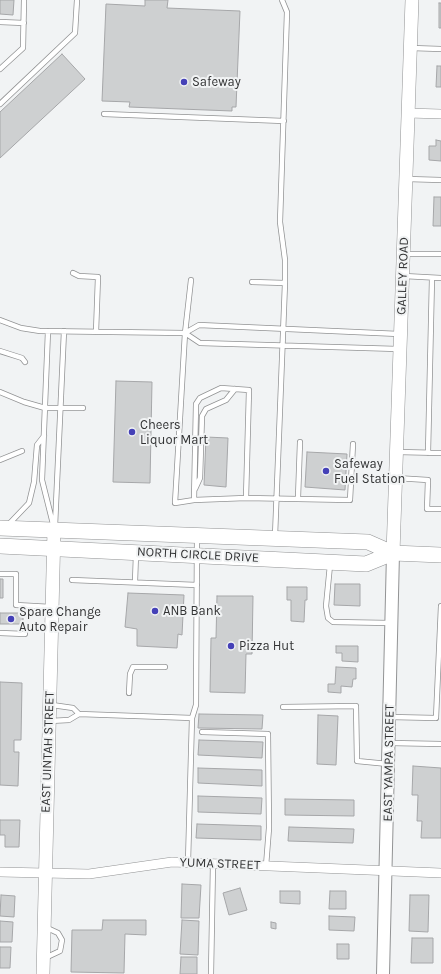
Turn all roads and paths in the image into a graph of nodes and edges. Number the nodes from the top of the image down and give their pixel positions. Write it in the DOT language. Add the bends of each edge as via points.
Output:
graph roads {
  1 [pos="24,0"];
  2 [pos="77,0"];
  3 [pos="282,0"];
  4 [pos="412,0"];
  5 [pos="0,22"];
  6 [pos="24,23"];
  7 [pos="410,48"];
  8 [pos="441,49"];
  9 [pos="0,69"];
  10 [pos="0,104"];
  11 [pos="408,113"];
  12 [pos="104,114"];
  13 [pos="441,114"];
  14 [pos="284,121"];
  15 [pos="406,179"];
  16 [pos="441,180"];
  17 [pos="403,254"];
  18 [pos="441,254"];
  19 [pos="73,273"];
  20 [pos="403,276"];
  21 [pos="432,278"];
  22 [pos="441,278"];
  23 [pos="191,280"];
  24 [pos="252,282"];
  25 [pos="285,283"];
  26 [pos="0,320"];
  27 [pos="284,329"];
  28 [pos="48,331"];
  29 [pos="64,331"];
  30 [pos="96,332"];
  31 [pos="185,333"];
  32 [pos="401,334"];
  33 [pos="283,345"];
  34 [pos="400,349"];
  35 [pos="0,351"];
  36 [pos="25,362"];
  37 [pos="235,389"];
  38 [pos="0,392"];
  39 [pos="45,408"];
  40 [pos="61,408"];
  41 [pos="83,408"];
  42 [pos="44,436"];
  43 [pos="300,442"];
  44 [pos="353,444"];
  45 [pos="22,451"];
  46 [pos="397,452"];
  47 [pos="428,453"];
  48 [pos="441,453"];
  49 [pos="0,460"];
  50 [pos="396,478"];
  51 [pos="194,491"];
  52 [pos="246,498"];
  53 [pos="276,498"];
  54 [pos="298,498"];
  55 [pos="194,500"];
  56 [pos="441,509"];
  57 [pos="3,528"];
  58 [pos="54,530"];
  59 [pos="197,536"];
  60 [pos="274,539"];
  61 [pos="0,546"];
  62 [pos="54,548"];
  63 [pos="136,552"];
  64 [pos="393,553"];
  65 [pos="198,555"];
  66 [pos="441,555"];
  67 [pos="330,563"];
  68 [pos="0,574"];
  69 [pos="72,580"];
  70 [pos="135,582"];
  71 [pos="198,585"];
  72 [pos="441,606"];
  73 [pos="52,607"];
  74 [pos="392,622"];
  75 [pos="0,633"];
  76 [pos="25,634"];
  77 [pos="165,667"];
  78 [pos="129,693"];
  79 [pos="439,704"];
  80 [pos="50,705"];
  81 [pos="284,707"];
  82 [pos="79,714"];
  83 [pos="390,717"];
  84 [pos="192,718"];
  85 [pos="49,721"];
  86 [pos="202,732"];
  87 [pos="390,743"];
  88 [pos="441,744"];
  89 [pos="389,764"];
  90 [pos="188,862"];
  91 [pos="213,863"];
  92 [pos="266,866"];
  93 [pos="386,871"];
  94 [pos="0,872"];
  95 [pos="441,873"];
  96 [pos="45,874"];
  97 [pos="44,926"];
  98 [pos="43,958"];
  99 [pos="43,974"];
  100 [pos="211,974"];
  101 [pos="383,974"];
  1 -- 6 [label="lane"];
  2 -- 10 [label="lane" via="75,33"];
  3 -- 14 [label="lane" via="287,12"];
  4 -- 7 [label="main road, GALLEY ROAD"];
  5 -- 6 [label="lane"];
  6 -- 9 [label="lane" via="23,48"];
  7 -- 8 [label="lane"];
  7 -- 11 [label="main road, GALLEY ROAD"];
  11 -- 13 [label="street"];
  11 -- 15 [label="main road, GALLEY ROAD"];
  12 -- 14 [label="lane"];
  14 -- 25 [label="lane" via="280,222"];
  15 -- 16 [label="lane"];
  15 -- 17 [label="main road, GALLEY ROAD"];
  17 -- 18 [label="lane"];
  17 -- 20 [label="main road, GALLEY ROAD"];
  19 -- 30 [label="lane" via="79,276 98,276"];
  20 -- 21 [label="lane"];
  20 -- 32 [label="main road, GALLEY ROAD"];
  21 -- 22 [label="lane"];
  21 -- 47 [label="lane"];
  23 -- 31 [label="lane"];
  24 -- 25 [label="lane"];
  25 -- 27 [label="lane"];
  26 -- 28 [label="lane" via="21,328"];
  27 -- 31 [label="lane" via="199,326"];
  27 -- 32 [label="lane"];
  27 -- 33 [label="lane"];
  28 -- 29 [label="lane"];
  28 -- 39 [label="lane"];
  29 -- 30 [label="lane"];
  29 -- 40 [label="lane"];
  30 -- 31 [label="lane"];
  31 -- 33 [label="lane" via="200,343"];
  31 -- 55 [label="lane" via="175,504"];
  32 -- 34 [label="main road, GALLEY ROAD"];
  33 -- 34 [label="lane"];
  33 -- 53 [label="lane"];
  34 -- 46 [label="main road, GALLEY ROAD"];
  35 -- 36 [label="lane" via="22,358"];
  37 -- 51 [label="lane" via="226,400 206,409 202,416 200,478"];
  37 -- 51 [label="lane" via="221,388 200,398 196,404"];
  37 -- 52 [label="lane" via="249,390"];
  38 -- 39 [label="lane"];
  39 -- 40 [label="lane"];
  39 -- 42 [label="lane"];
  40 -- 41 [label="lane"];
  40 -- 58 [label="lane"];
  42 -- 57 [label="lane" via="37,445 34,482 29,503"];
  42 -- 58 [label="lane" via="42,480"];
  43 -- 54 [label="lane"];
  44 -- 54 [label="lane" via="350,500"];
  45 -- 49 [label="lane"];
  46 -- 47 [label="lane"];
  46 -- 50 [label="main road, GALLEY ROAD"];
  47 -- 48 [label="lane"];
  50 -- 56 [label="lane" via="428,480 427,509"];
  50 -- 64 [label="main road, GALLEY ROAD"];
  51 -- 55 [label="lane"];
  52 -- 53 [label="lane"];
  52 -- 55 [label="lane"];
  53 -- 54 [label="lane"];
  53 -- 60 [label="lane"];
  57 -- 58 [label="main road, NORTH CIRCLE DRIVE"];
  58 -- 59 [label="main road, NORTH CIRCLE DRIVE"];
  58 -- 62 [label="main road, EAST UINTAH STREET"];
  59 -- 60 [label="main road, NORTH CIRCLE DRIVE"];
  59 -- 65 [label="lane"];
  60 -- 64 [label="main road, NORTH CIRCLE DRIVE" via="368,542"];
  61 -- 62 [label="main road, NORTH CIRCLE DRIVE"];
  62 -- 63 [label="main road, NORTH CIRCLE DRIVE"];
  62 -- 73 [label="main road, EAST UINTAH STREET"];
  63 -- 65 [label="main road, NORTH CIRCLE DRIVE"];
  63 -- 70 [label="lane"];
  64 -- 66 [label="main road, NORTH CIRCLE DRIVE"];
  64 -- 67 [label="main road, NORTH CIRCLE DRIVE" via="366,564"];
  64 -- 74 [label="street, EAST YAMPA STREET"];
  65 -- 67 [label="main road, NORTH CIRCLE DRIVE"];
  65 -- 71 [label="lane"];
  67 -- 74 [label="lane" via="326,606 328,618 333,622"];
  68 -- 73 [label="lane" via="16,574 16,605"];
  69 -- 70 [label="lane"];
  70 -- 71 [label="lane"];
  71 -- 84 [label="lane" via="196,705"];
  72 -- 79 [label="lane"];
  73 -- 80 [label="main road, EAST UINTAH STREET"];
  74 -- 83 [label="street, EAST YAMPA STREET"];
  75 -- 76 [label="lane"];
  77 -- 78 [label="lane" via="133,667"];
  79 -- 83 [label="lane" via="436,718"];
  80 -- 82 [label="lane" via="72,708"];
  80 -- 85 [label="main road, EAST UINTAH STREET"];
  81 -- 89 [label="lane" via="356,706 357,761"];
  82 -- 84 [label="lane"];
  82 -- 85 [label="lane" via="69,720"];
  83 -- 87 [label="street, EAST YAMPA STREET"];
  84 -- 90 [label="lane"];
  85 -- 96 [label="main road, EAST UINTAH STREET"];
  86 -- 92 [label="lane" via="268,734 269,828"];
  87 -- 88 [label="lane"];
  87 -- 89 [label="street, EAST YAMPA STREET"];
  89 -- 93 [label="street, EAST YAMPA STREET"];
  90 -- 91 [label="street, YUMA STREET"];
  90 -- 96 [label="street, YUMA STREET" via="155,863 89,874"];
  91 -- 92 [label="street, YUMA STREET"];
  91 -- 100 [label="lane"];
  92 -- 93 [label="street, YUMA STREET"];
  93 -- 95 [label="street, YUMA STREET"];
  93 -- 101 [label="street, EAST YAMPA STREET"];
  94 -- 96 [label="street, YUMA STREET"];
  96 -- 97 [label="main road, EAST UINTAH STREET"];
  97 -- 98 [label="main road, EAST UINTAH STREET"];
  97 -- 98 [label="lane" via="58,933 62,940 60,951"];
  98 -- 99 [label="main road, EAST UINTAH STREET"];
}
